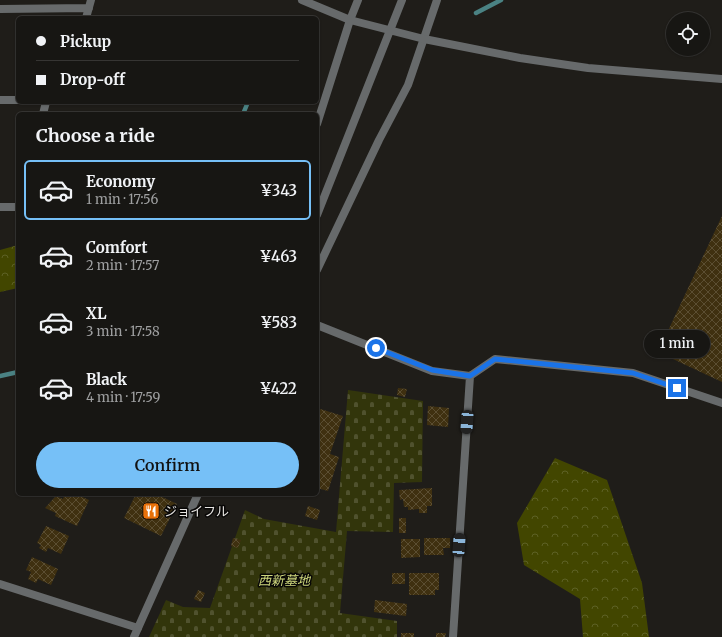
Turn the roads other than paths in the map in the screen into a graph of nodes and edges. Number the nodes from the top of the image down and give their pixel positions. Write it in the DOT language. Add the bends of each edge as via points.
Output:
graph roads {
  1 [pos="302,0"];
  2 [pos="358,0"];
  3 [pos="402,0"];
  4 [pos="437,0"];
  5 [pos="90,4"];
  6 [pos="0,9"];
  7 [pos="87,16"];
  8 [pos="350,20"];
  9 [pos="424,39"];
  10 [pos="722,79"];
  11 [pos="0,100"];
  12 [pos="16,100"];
  13 [pos="319,118"];
  14 [pos="0,207"];
  15 [pos="16,207"];
  16 [pos="319,209"];
  17 [pos="319,266"];
  18 [pos="319,326"];
  19 [pos="470,376"];
  20 [pos="722,403"];
  21 [pos="197,496"];
  22 [pos="0,584"];
  23 [pos="138,628"];
  24 [pos="134,637"];
  25 [pos="453,637"];
  1 -- 8 [label="street"];
  2 -- 8 [label="street"];
  3 -- 16 [label="street"];
  4 -- 9 [label="street"];
  5 -- 6 [label="street"];
  5 -- 7 [label="street"];
  8 -- 9 [label="street"];
  8 -- 13 [label="street"];
  9 -- 10 [label="street" via="588,68"];
  9 -- 17 [label="street" via="408,85"];
  11 -- 12 [label="street"];
  14 -- 15 [label="street"];
  18 -- 19 [label="street" via="432,370"];
  19 -- 20 [label="street" via="495,359 633,373"];
  19 -- 25 [label="street"];
  21 -- 23 [label="street"];
  22 -- 23 [label="street"];
  23 -- 24 [label="street"];
}
